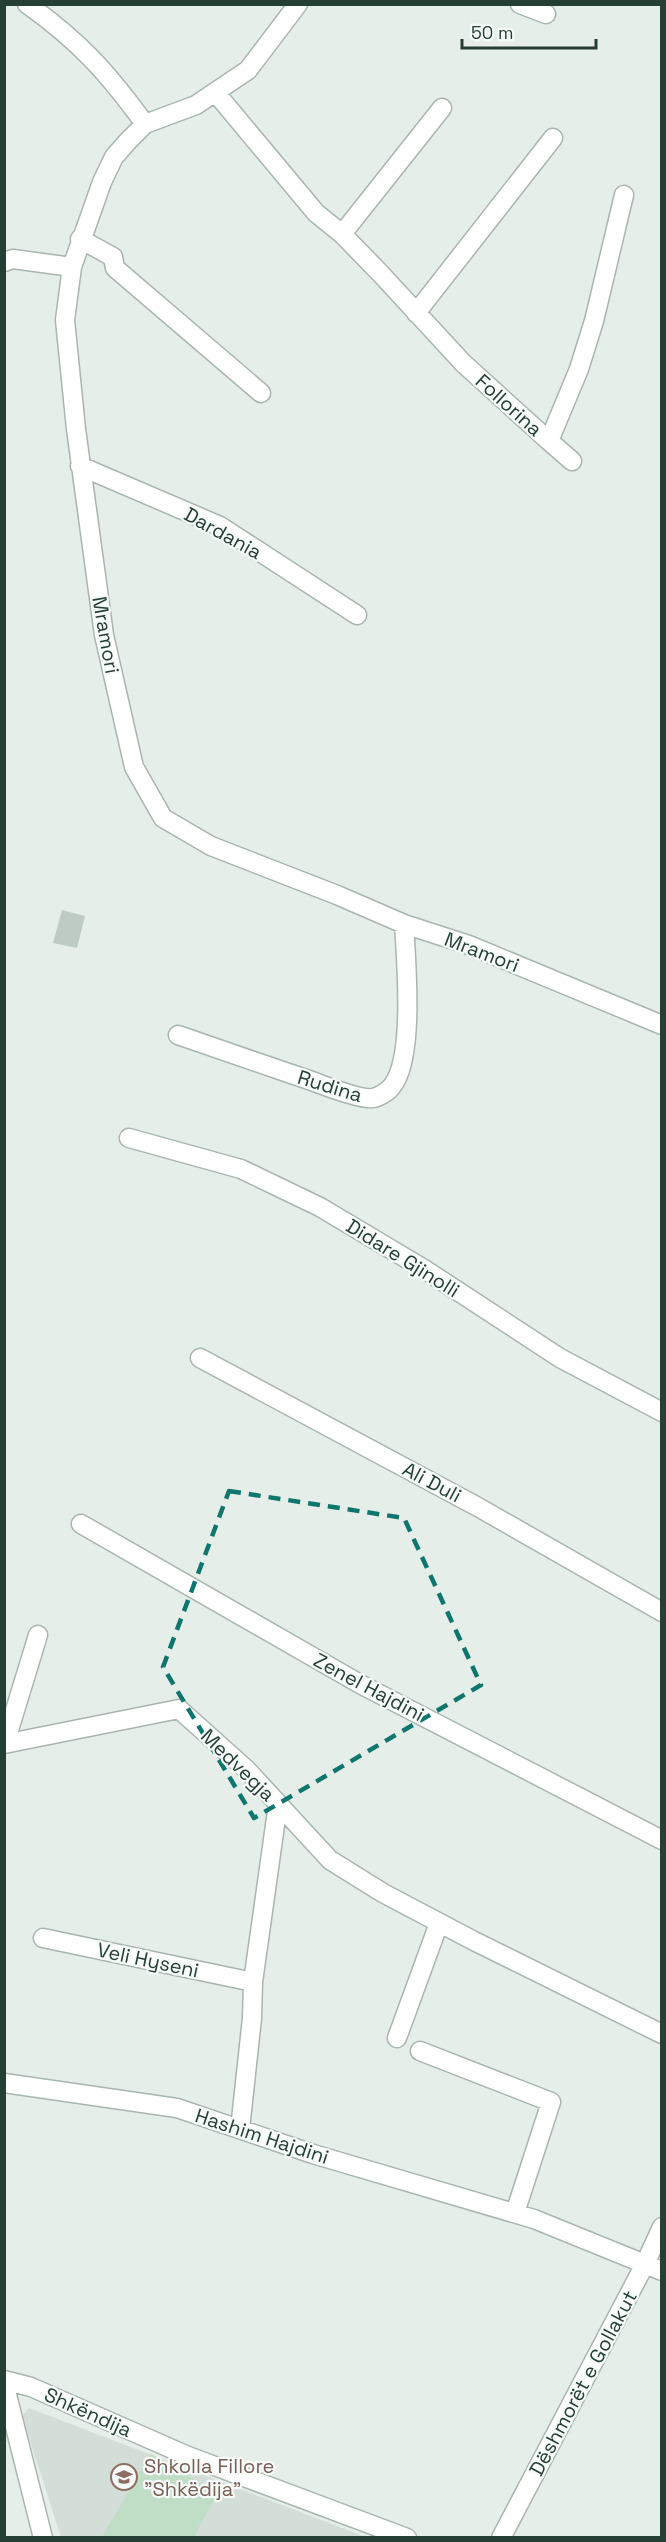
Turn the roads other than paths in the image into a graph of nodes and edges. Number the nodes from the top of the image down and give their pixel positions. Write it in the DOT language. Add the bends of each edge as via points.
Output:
graph roads {
  1 [pos="27,4"];
  2 [pos="298,4"];
  3 [pos="520,4"];
  4 [pos="546,14"];
  5 [pos="215,92"];
  6 [pos="442,108"];
  7 [pos="145,124"];
  8 [pos="553,138"];
  9 [pos="624,195"];
  10 [pos="342,234"];
  11 [pos="80,239"];
  12 [pos="4,262"];
  13 [pos="72,267"];
  14 [pos="416,313"];
  15 [pos="261,393"];
  16 [pos="549,441"];
  17 [pos="572,461"];
  18 [pos="80,466"];
  19 [pos="357,615"];
  20 [pos="404,924"];
  21 [pos="662,1025"];
  22 [pos="178,1035"];
  23 [pos="129,1138"];
  24 [pos="201,1358"];
  25 [pos="662,1412"];
  26 [pos="81,1524"];
  27 [pos="662,1611"];
  28 [pos="38,1635"];
  29 [pos="5,1744"];
  30 [pos="278,1804"];
  31 [pos="662,1840"];
  32 [pos="439,1923"];
  33 [pos="43,1938"];
  34 [pos="253,1982"];
  35 [pos="662,2034"];
  36 [pos="398,2038"];
  37 [pos="420,2051"];
  38 [pos="4,2082"];
  39 [pos="240,2129"];
  40 [pos="515,2213"];
  41 [pos="662,2227"];
  42 [pos="653,2268"];
  43 [pos="4,2381"];
  44 [pos="43,2538"];
  45 [pos="407,2538"];
  46 [pos="501,2538"];
  1 -- 7 [label="street" via="88,53"];
  2 -- 5 [label="street, Mramori" via="248,70"];
  3 -- 4 [label="street"];
  5 -- 7 [label="street, Mramori" via="196,105"];
  5 -- 10 [label="street, Follorina" via="316,213"];
  6 -- 10 [label="street"];
  7 -- 11 [label="street, Mramori" via="114,157"];
  8 -- 14 [label="street"];
  9 -- 16 [label="street, Follorina" via="594,321"];
  10 -- 14 [label="street, Follorina"];
  11 -- 13 [label="street, Mramori"];
  11 -- 15 [label="street" via="113,257 115,268"];
  12 -- 13 [label="street" via="13,259"];
  13 -- 18 [label="street, Mramori" via="65,320"];
  14 -- 16 [label="street, Follorina" via="463,363"];
  16 -- 17 [label="street"];
  18 -- 19 [label="street, Dardania" via="220,526"];
  18 -- 20 [label="street, Mramori" via="104,635 134,767 164,818 211,846"];
  20 -- 21 [label="street, Mramori" via="469,945"];
  20 -- 22 [label="street, Rudina" via="407,981 401,1067 393,1086 373,1099 342,1092"];
  23 -- 25 [label="street, Didare Gjinolli" via="241,1169 320,1207 560,1358"];
  24 -- 27 [label="street, Ali Duli"];
  26 -- 31 [label="street, Zenel Hajdini" via="360,1684"];
  28 -- 29 [label="street, Medvegja"];
  29 -- 30 [label="street, Medvegja" via="179,1708"];
  30 -- 32 [label="street, Medvegja" via="330,1860"];
  30 -- 34 [label="street"];
  32 -- 35 [label="street, Medvegja"];
  32 -- 36 [label="street"];
  33 -- 34 [label="street, Veli Hyseni"];
  34 -- 39 [label="street"];
  37 -- 40 [label="street" via="551,2102"];
  38 -- 39 [label="street, Hashim Hajdini" via="177,2108"];
  39 -- 40 [label="street, Hashim Hajdini"];
  40 -- 42 [label="street, Hashim Hajdini"];
  41 -- 42 [label="street, Dëshmorët e Gollakut"];
  42 -- 46 [label="street, Dëshmorët e Gollakut"];
  43 -- 44 [label="street"];
  43 -- 45 [label="street, Shkëndija" via="31,2387 188,2456"];
}
